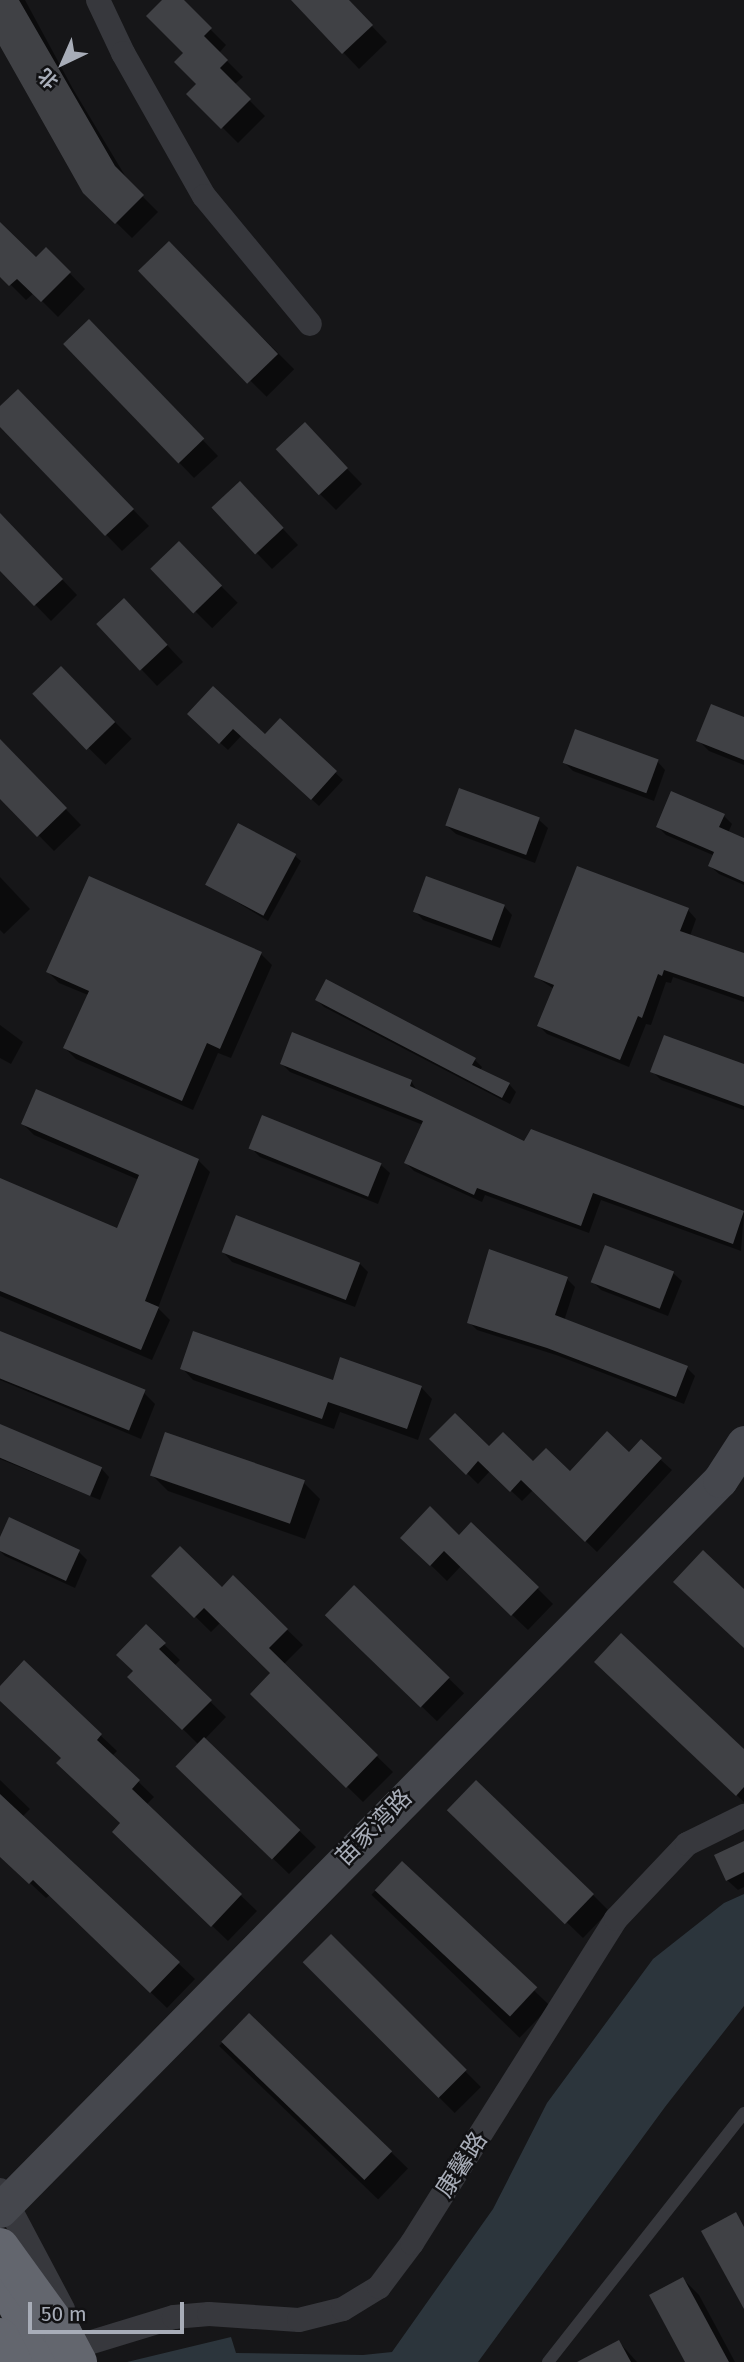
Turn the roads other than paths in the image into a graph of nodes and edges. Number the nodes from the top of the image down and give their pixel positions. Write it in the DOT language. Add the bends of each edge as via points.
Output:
graph roads {
  1 [pos="98,0"];
  2 [pos="310,324"];
  3 [pos="744,1443"];
  4 [pos="744,1816"];
  5 [pos="744,2113"];
  6 [pos="2,2200"];
  7 [pos="0,2247"];
  8 [pos="0,2274"];
  9 [pos="0,2337"];
  10 [pos="84,2356"];
  11 [pos="13,2362"];
  12 [pos="47,2362"];
  13 [pos="548,2362"];
  1 -- 2 [label="street" via="204,196"];
  3 -- 6 [label="street, 苗家湾路" via="720,1480"];
  4 -- 10 [label="street, 康馨路" via="687,1844 616,1919 434,2210 379,2287 343,2309 299,2320 209,2314 174,2318"];
  5 -- 13 [label="lane"];
  6 -- 10 [label="street"];
  7 -- 10 [label="highway, bridge"];
  8 -- 12 [label="highway"];
  9 -- 11 [label="highway"];
}
